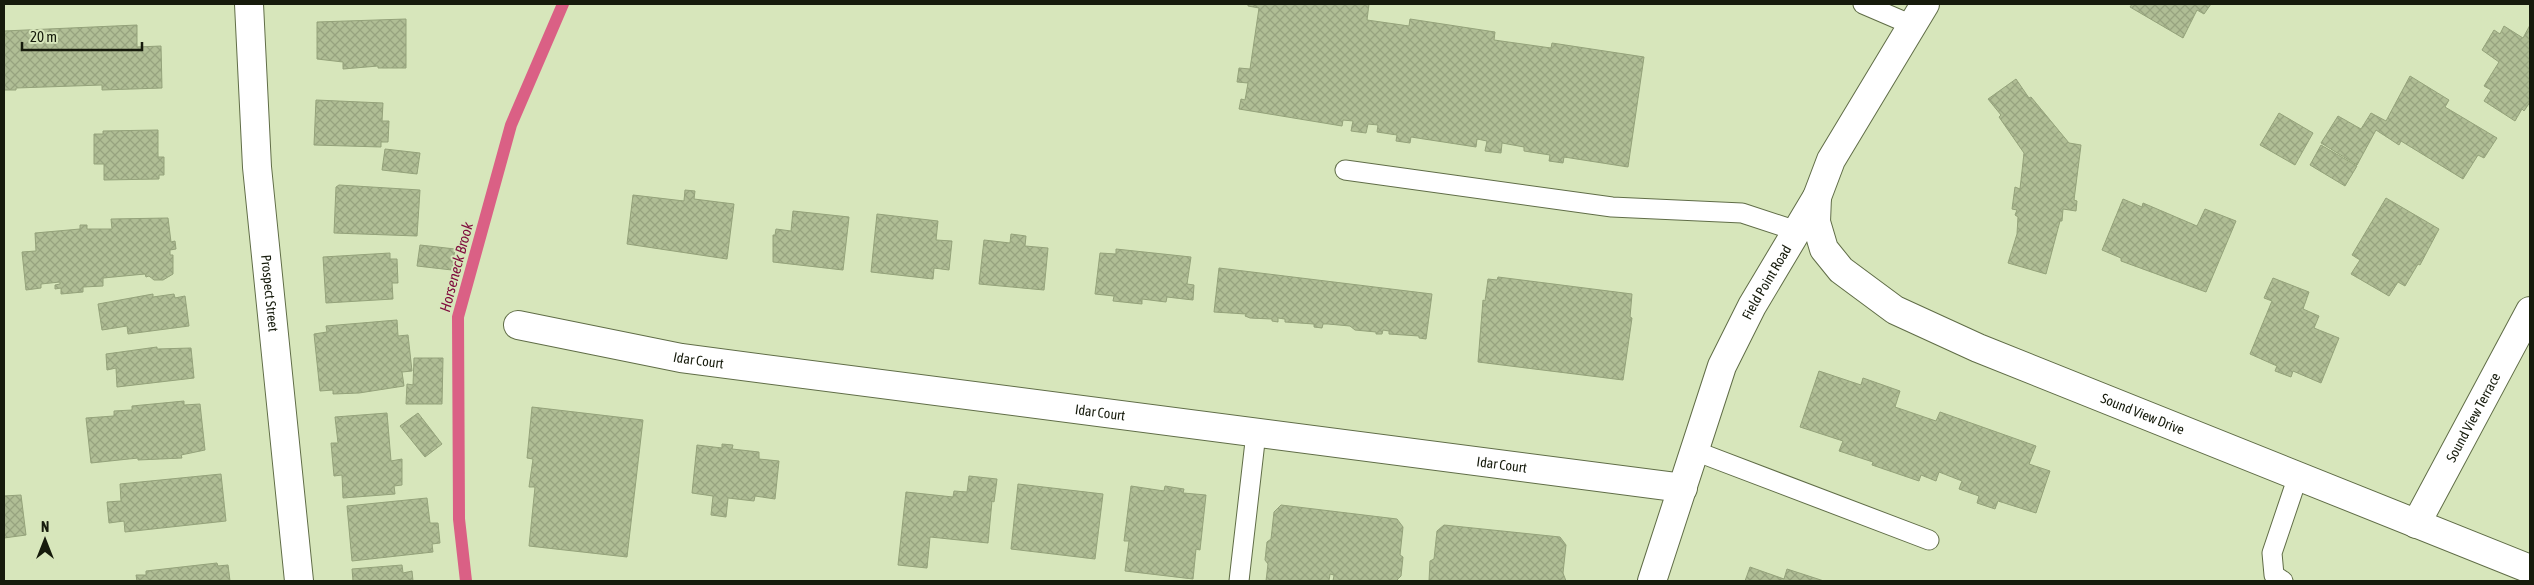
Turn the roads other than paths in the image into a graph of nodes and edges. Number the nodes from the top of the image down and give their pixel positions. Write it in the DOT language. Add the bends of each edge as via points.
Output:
graph roads {
  1 [pos="249,4"];
  2 [pos="1863,4"];
  3 [pos="1918,14"];
  4 [pos="1345,170"];
  5 [pos="1817,197"];
  6 [pos="1797,231"];
  7 [pos="2530,311"];
  8 [pos="518,325"];
  9 [pos="1256,433"];
  10 [pos="1695,451"];
  11 [pos="2298,476"];
  12 [pos="1683,488"];
  13 [pos="2416,524"];
  14 [pos="1929,540"];
  15 [pos="2530,570"];
  16 [pos="299,581"];
  17 [pos="1238,581"];
  18 [pos="1652,581"];
  19 [pos="2283,581"];
  1 -- 16 [label="street, Prospect Street" via="257,167"];
  2 -- 3 [label="lane"];
  3 -- 5 [label="street, Field Point Road" via="1831,160"];
  4 -- 6 [label="lane" via="1612,207 1742,213"];
  5 -- 6 [label="street, Field Point Road"];
  5 -- 11 [label="street, Sound View Drive" via="1816,222 1824,249 1840,270 1895,310 1978,348"];
  6 -- 10 [label="street, Field Point Road" via="1752,306 1722,366"];
  7 -- 13 [label="street, Sound View Terrace"];
  8 -- 9 [label="street, Idar Court" via="681,358"];
  9 -- 12 [label="street, Idar Court"];
  9 -- 17 [label="lane"];
  10 -- 12 [label="street, Field Point Road"];
  10 -- 14 [label="lane"];
  11 -- 13 [label="street, Sound View Drive"];
  11 -- 19 [label="lane" via="2272,553 2274,575"];
  12 -- 18 [label="street, Field Point Road"];
  13 -- 15 [label="street, Sound View Drive"];
}
